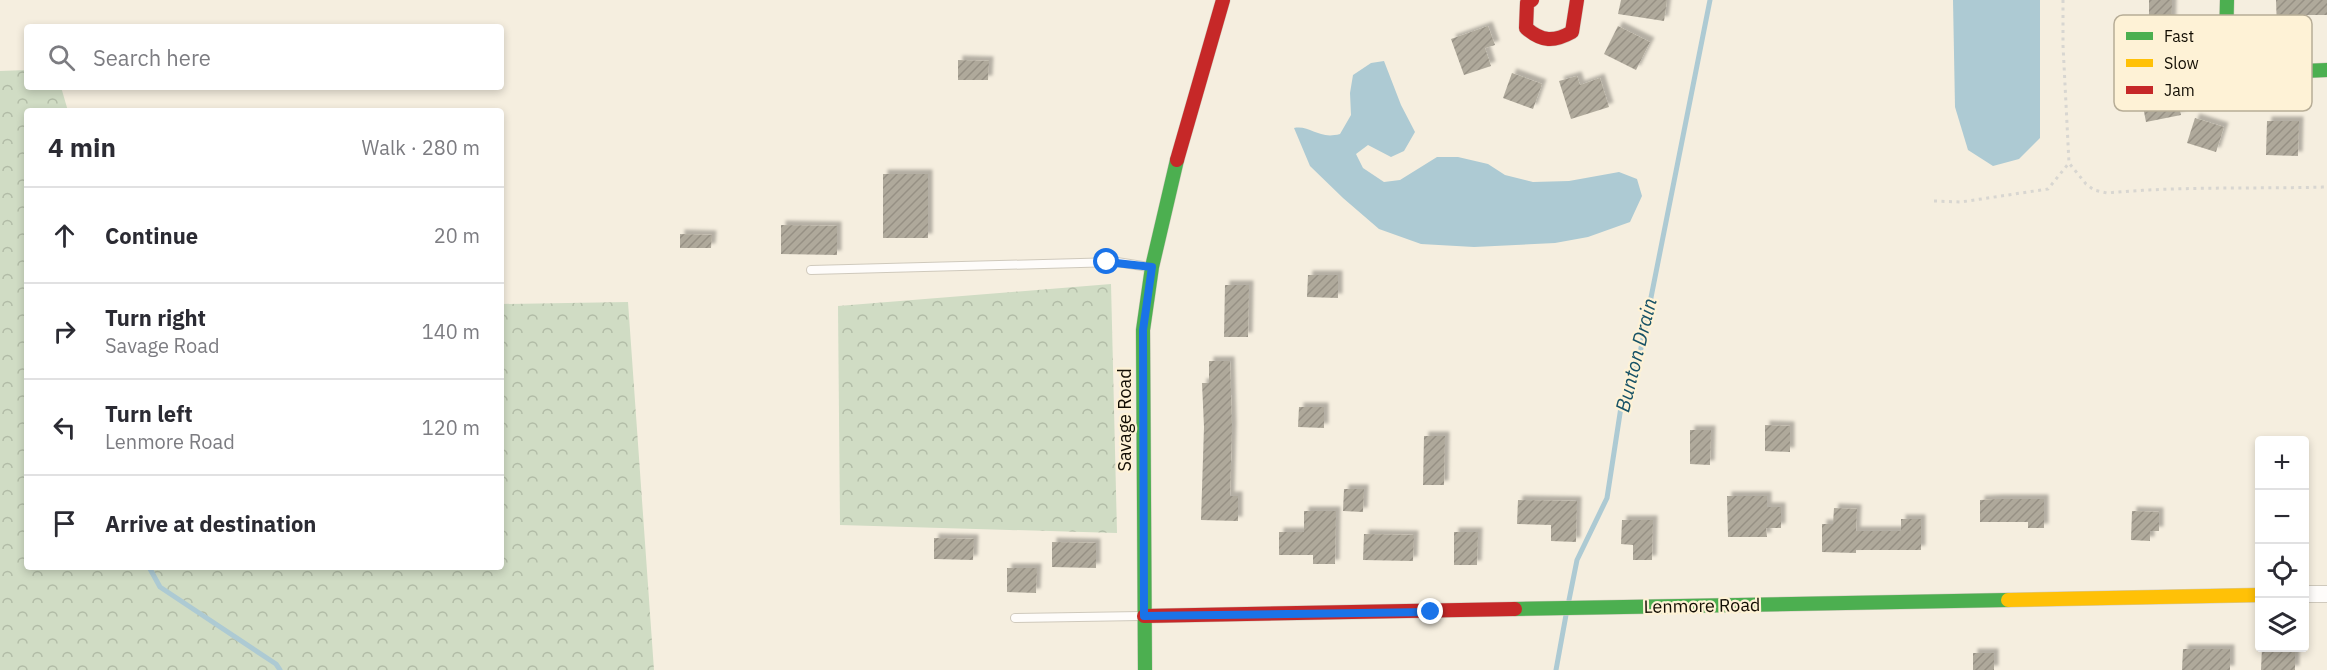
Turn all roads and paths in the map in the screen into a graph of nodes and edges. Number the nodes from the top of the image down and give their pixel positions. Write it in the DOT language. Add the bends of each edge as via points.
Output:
graph roads {
  1 [pos="1223,0"];
  2 [pos="1532,0"];
  3 [pos="1576,0"];
  4 [pos="2063,0"];
  5 [pos="2327,70"];
  6 [pos="2312,71"];
  7 [pos="2069,163"];
  8 [pos="2327,187"];
  9 [pos="1934,201"];
  10 [pos="1152,267"];
  11 [pos="811,270"];
  12 [pos="2309,594"];
  13 [pos="2327,594"];
  14 [pos="2255,595"];
  15 [pos="1144,616"];
  16 [pos="1015,618"];
  17 [pos="1145,670"];
  1 -- 10 [label="street, Savage Road" via="1174,168"];
  2 -- 3 [label="street" via="1527,3 1526,28 1537,38 1556,41 1572,32"];
  4 -- 7 [label="path"];
  5 -- 6 [label="street"];
  7 -- 8 [label="path" via="2086,184 2107,193"];
  7 -- 9 [label="path" via="2048,189 1961,202"];
  10 -- 11 [label="lane" via="1117,262"];
  10 -- 15 [label="street, Savage Road" via="1143,330"];
  12 -- 13 [label="street"];
  14 -- 15 [label="street, Lenmore Road"];
  15 -- 16 [label="lane"];
  15 -- 17 [label="street, Savage Road"];
}
